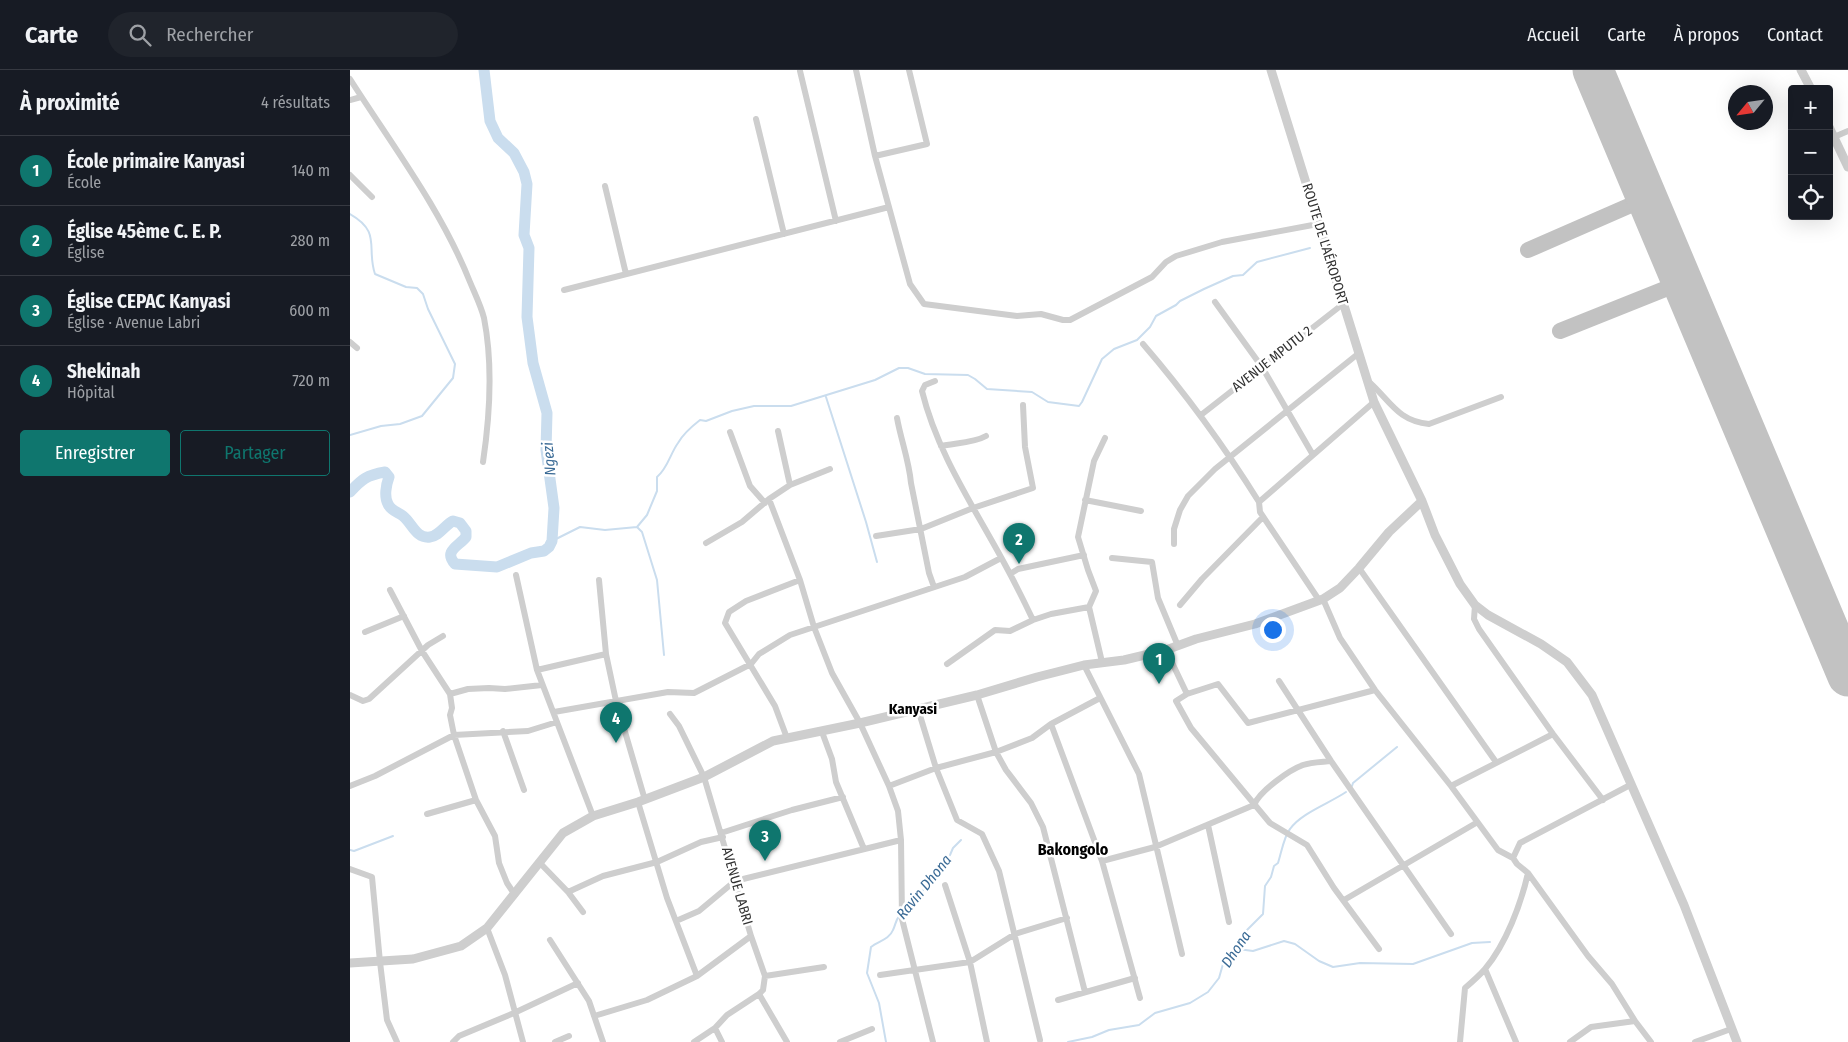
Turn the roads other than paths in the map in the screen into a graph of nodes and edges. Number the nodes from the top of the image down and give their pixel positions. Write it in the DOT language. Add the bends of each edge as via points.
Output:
graph roads {
  1 [pos="856,70"];
  2 [pos="909,70"];
  3 [pos="1272,70"];
  4 [pos="1801,70"];
  5 [pos="800,71"];
  6 [pos="350,79"];
  7 [pos="1809,85"];
  8 [pos="361,97"];
  9 [pos="350,100"];
  10 [pos="756,119"];
  11 [pos="1830,130"];
  12 [pos="1848,131"];
  13 [pos="1834,137"];
  14 [pos="875,156"];
  15 [pos="1848,167"];
  16 [pos="350,175"];
  17 [pos="605,186"];
  18 [pos="372,197"];
  19 [pos="889,207"];
  20 [pos="836,220"];
  21 [pos="1318,224"];
  22 [pos="784,234"];
  23 [pos="626,274"];
  24 [pos="564,290"];
  25 [pos="1215,302"];
  26 [pos="1343,304"];
  27 [pos="350,342"];
  28 [pos="1143,344"];
  29 [pos="357,348"];
  30 [pos="1359,353"];
  31 [pos="1262,367"];
  32 [pos="935,381"];
  33 [pos="1368,381"];
  34 [pos="1500,397"];
  35 [pos="1374,402"];
  36 [pos="1023,405"];
  37 [pos="1288,410"];
  38 [pos="1201,414"];
  39 [pos="897,418"];
  40 [pos="778,431"];
  41 [pos="730,432"];
  42 [pos="986,436"];
  43 [pos="1105,438"];
  44 [pos="941,446"];
  45 [pos="1312,455"];
  46 [pos="1231,457"];
  47 [pos="483,462"];
  48 [pos="830,469"];
  49 [pos="790,485"];
  50 [pos="1085,500"];
  51 [pos="767,501"];
  52 [pos="1422,501"];
  53 [pos="1259,502"];
  54 [pos="973,508"];
  55 [pos="1141,511"];
  56 [pos="1263,517"];
  57 [pos="921,529"];
  58 [pos="876,536"];
  59 [pos="706,543"];
  60 [pos="1174,544"];
  61 [pos="1084,555"];
  62 [pos="1002,558"];
  63 [pos="1112,558"];
  64 [pos="1359,568"];
  65 [pos="1010,574"];
  66 [pos="516,575"];
  67 [pos="599,580"];
  68 [pos="800,580"];
  69 [pos="934,587"];
  70 [pos="390,590"];
  71 [pos="1321,599"];
  72 [pos="1180,605"];
  73 [pos="1475,605"];
  74 [pos="1089,607"];
  75 [pos="404,616"];
  76 [pos="1033,620"];
  77 [pos="814,627"];
  78 [pos="365,632"];
  79 [pos="443,636"];
  80 [pos="1178,646"];
  81 [pos="1166,650"];
  82 [pos="422,651"];
  83 [pos="606,654"];
  84 [pos="1102,662"];
  85 [pos="751,664"];
  86 [pos="947,664"];
  87 [pos="1084,665"];
  88 [pos="537,670"];
  89 [pos="1279,681"];
  90 [pos="542,685"];
  91 [pos="1375,690"];
  92 [pos="450,694"];
  93 [pos="1187,694"];
  94 [pos="350,695"];
  95 [pos="977,695"];
  96 [pos="1100,698"];
  97 [pos="616,701"];
  98 [pos="918,709"];
  99 [pos="1298,710"];
  100 [pos="554,712"];
  101 [pos="670,714"];
  102 [pos="556,722"];
  103 [pos="860,723"];
  104 [pos="1051,724"];
  105 [pos="503,732"];
  106 [pos="822,732"];
  107 [pos="1553,734"];
  108 [pos="454,735"];
  109 [pos="787,738"];
  110 [pos="996,752"];
  111 [pos="1331,761"];
  112 [pos="1496,762"];
  113 [pos="936,768"];
  114 [pos="704,777"];
  115 [pos="1632,784"];
  116 [pos="350,786"];
  117 [pos="889,786"];
  118 [pos="1451,786"];
  119 [pos="524,790"];
  120 [pos="843,797"];
  121 [pos="476,800"];
  122 [pos="1603,800"];
  123 [pos="642,801"];
  124 [pos="1254,805"];
  125 [pos="427,814"];
  126 [pos="593,816"];
  127 [pos="1476,823"];
  128 [pos="1208,826"];
  129 [pos="722,835"];
  130 [pos="901,840"];
  131 [pos="1155,847"];
  132 [pos="864,849"];
  133 [pos="1513,858"];
  134 [pos="1102,861"];
  135 [pos="539,862"];
  136 [pos="657,862"];
  137 [pos="1404,865"];
  138 [pos="350,869"];
  139 [pos="1528,873"];
  140 [pos="735,881"];
  141 [pos="945,886"];
  142 [pos="568,892"];
  143 [pos="515,895"];
  144 [pos="1344,900"];
  145 [pos="583,912"];
  146 [pos="1067,918"];
  147 [pos="676,921"];
  148 [pos="1229,922"];
  149 [pos="487,928"];
  150 [pos="1015,934"];
  151 [pos="1451,934"];
  152 [pos="751,936"];
  153 [pos="550,940"];
  154 [pos="1379,949"];
  155 [pos="1182,954"];
  156 [pos="380,962"];
  157 [pos="970,962"];
  158 [pos="350,963"];
  159 [pos="824,967"];
  160 [pos="1485,969"];
  161 [pos="915,970"];
  162 [pos="697,976"];
  163 [pos="765,976"];
  164 [pos="880,976"];
  165 [pos="1135,978"];
  166 [pos="578,983"];
  167 [pos="1085,992"];
  168 [pos="760,994"];
  169 [pos="1140,998"];
  170 [pos="1058,1000"];
  171 [pos="514,1013"];
  172 [pos="594,1016"];
  173 [pos="1635,1021"];
  174 [pos="716,1028"];
  175 [pos="872,1029"];
  176 [pos="1731,1029"];
  177 [pos="569,1036"];
  178 [pos="1040,1040"];
  179 [pos="397,1042"];
  180 [pos="453,1042"];
  181 [pos="523,1042"];
  182 [pos="554,1042"];
  183 [pos="603,1042"];
  184 [pos="694,1042"];
  185 [pos="722,1042"];
  186 [pos="787,1042"];
  187 [pos="840,1042"];
  188 [pos="933,1042"];
  189 [pos="987,1042"];
  190 [pos="1460,1042"];
  191 [pos="1516,1042"];
  192 [pos="1570,1042"];
  193 [pos="1651,1042"];
  194 [pos="1696,1042"];
  195 [pos="1737,1042"];
  1 -- 14 [label="street"];
  2 -- 14 [label="street" via="926,144"];
  3 -- 21 [label="street, ROUTE DE L'AÉROPORT"];
  4 -- 7 [label="street"];
  5 -- 20 [label="street"];
  6 -- 8 [label="street"];
  8 -- 9 [label="street"];
  8 -- 47 [label="street" via="423,190 457,250 483,316 490,358"];
  10 -- 22 [label="street"];
  11 -- 13 [label="street"];
  12 -- 13 [label="street"];
  13 -- 15 [label="street"];
  14 -- 19 [label="street"];
  16 -- 18 [label="street"];
  17 -- 23 [label="street"];
  19 -- 20 [label="street"];
  19 -- 21 [label="street" via="910,284 924,304 1016,316 1041,314 1063,320 1070,320 1152,277 1176,256 1222,242"];
  20 -- 22 [label="street"];
  21 -- 26 [label="street, ROUTE DE L'AÉROPORT"];
  22 -- 23 [label="street"];
  23 -- 24 [label="street"];
  25 -- 31 [label="street"];
  26 -- 30 [label="street, ROUTE DE L'AÉROPORT"];
  26 -- 31 [label="street, AVENUE MPUTU 2"];
  27 -- 29 [label="street"];
  28 -- 38 [label="street"];
  30 -- 33 [label="street, ROUTE DE L'AÉROPORT"];
  30 -- 37 [label="street"];
  31 -- 37 [label="street"];
  31 -- 38 [label="street, AVENUE MPUTU 2"];
  32 -- 44 [label="street" via="925,385 922,391"];
  33 -- 34 [label="street" via="1403,416 1418,423 1429,424"];
  33 -- 35 [label="street, ROUTE DE L'AÉROPORT"];
  35 -- 45 [label="street"];
  35 -- 52 [label="street, ROUTE DE L'AÉROPORT"];
  36 -- 54 [label="street" via="1025,446 1033,488"];
  37 -- 45 [label="street"];
  37 -- 46 [label="street"];
  38 -- 46 [label="street"];
  39 -- 57 [label="street"];
  40 -- 49 [label="street"];
  41 -- 51 [label="street" via="750,486"];
  42 -- 44 [label="street" via="977,441"];
  43 -- 50 [label="street" via="1094,461"];
  44 -- 54 [label="street"];
  45 -- 53 [label="street"];
  46 -- 53 [label="street"];
  46 -- 60 [label="street" via="1188,496 1174,529"];
  48 -- 49 [label="street"];
  49 -- 51 [label="street"];
  50 -- 55 [label="street"];
  50 -- 61 [label="street" via="1078,537"];
  51 -- 59 [label="street" via="742,522"];
  51 -- 68 [label="street"];
  52 -- 64 [label="street" via="1389,532"];
  52 -- 73 [label="street, ROUTE DE L'AÉROPORT" via="1435,535 1460,584"];
  53 -- 56 [label="street"];
  54 -- 57 [label="street"];
  54 -- 62 [label="street"];
  56 -- 71 [label="street"];
  56 -- 72 [label="street"];
  57 -- 58 [label="street"];
  57 -- 69 [label="street"];
  61 -- 65 [label="street" via="1018,569"];
  61 -- 74 [label="street" via="1096,591"];
  62 -- 65 [label="street"];
  62 -- 69 [label="street" via="965,577"];
  63 -- 80 [label="street" via="1152,562 1158,598"];
  64 -- 71 [label="street" via="1340,588"];
  64 -- 112 [label="street"];
  65 -- 76 [label="street"];
  66 -- 88 [label="street"];
  67 -- 83 [label="street"];
  68 -- 77 [label="street"];
  68 -- 85 [label="street" via="746,601 729,612 726,623"];
  69 -- 77 [label="street"];
  70 -- 75 [label="street"];
  71 -- 80 [label="street" via="1255,624"];
  71 -- 91 [label="street" via="1340,638"];
  73 -- 107 [label="street" via="1474,618 1479,629"];
  73 -- 115 [label="street, ROUTE DE L'AÉROPORT" via="1541,644 1571,668 1592,696"];
  74 -- 76 [label="street"];
  74 -- 84 [label="street"];
  75 -- 78 [label="street"];
  75 -- 82 [label="street"];
  76 -- 86 [label="street" via="1010,630 995,630"];
  77 -- 85 [label="street" via="790,635 759,654"];
  77 -- 103 [label="street" via="832,673"];
  79 -- 82 [label="street"];
  80 -- 81 [label="street"];
  81 -- 84 [label="street"];
  81 -- 93 [label="street"];
  82 -- 92 [label="street"];
  82 -- 94 [label="street" via="369,699 363,701"];
  83 -- 88 [label="street"];
  83 -- 97 [label="street"];
  84 -- 87 [label="street"];
  85 -- 97 [label="street" via="694,693 668,692"];
  85 -- 109 [label="street" via="775,706"];
  87 -- 95 [label="street"];
  87 -- 96 [label="street"];
  88 -- 90 [label="street"];
  89 -- 99 [label="street"];
  90 -- 92 [label="street" via="505,690 468,689"];
  90 -- 100 [label="street"];
  91 -- 99 [label="street"];
  91 -- 118 [label="street"];
  92 -- 108 [label="street"];
  93 -- 99 [label="street" via="1218,684 1248,723"];
  93 -- 124 [label="street" via="1176,701 1191,728"];
  95 -- 98 [label="street"];
  95 -- 110 [label="street"];
  96 -- 104 [label="street"];
  96 -- 131 [label="street" via="1138,774"];
  97 -- 100 [label="street"];
  97 -- 123 [label="street"];
  98 -- 103 [label="street"];
  98 -- 113 [label="street"];
  99 -- 111 [label="street"];
  100 -- 102 [label="street"];
  101 -- 114 [label="street, AVENUE LABRI"];
  102 -- 105 [label="street" via="528,731"];
  102 -- 126 [label="street"];
  103 -- 106 [label="street"];
  103 -- 117 [label="street"];
  104 -- 110 [label="street" via="1032,738"];
  104 -- 134 [label="street"];
  105 -- 108 [label="street"];
  105 -- 119 [label="street"];
  106 -- 109 [label="street"];
  106 -- 120 [label="street"];
  107 -- 112 [label="street"];
  107 -- 122 [label="street"];
  108 -- 116 [label="street"];
  108 -- 121 [label="street"];
  109 -- 114 [label="street" via="773,741"];
  110 -- 113 [label="street"];
  110 -- 146 [label="street" via="1031,803 1043,827"];
  111 -- 124 [label="street" via="1305,764 1290,771 1257,798"];
  111 -- 137 [label="street"];
  112 -- 118 [label="street"];
  113 -- 117 [label="street"];
  113 -- 150 [label="street" via="957,820 982,834 999,871"];
  114 -- 123 [label="street"];
  114 -- 129 [label="street, AVENUE LABRI"];
  115 -- 122 [label="street"];
  115 -- 176 [label="street, ROUTE DE L'AÉROPORT" via="1684,905"];
  117 -- 130 [label="street" via="898,811"];
  118 -- 127 [label="street"];
  120 -- 129 [label="street" via="792,810"];
  120 -- 132 [label="street"];
  121 -- 125 [label="street"];
  121 -- 143 [label="street" via="495,836 500,863"];
  122 -- 133 [label="street" via="1520,843"];
  123 -- 126 [label="street"];
  123 -- 136 [label="street"];
  124 -- 128 [label="street"];
  124 -- 144 [label="street" via="1270,823 1307,845"];
  126 -- 135 [label="street" via="563,833"];
  127 -- 133 [label="street" via="1498,850"];
  127 -- 137 [label="street"];
  128 -- 131 [label="street"];
  128 -- 148 [label="street"];
  129 -- 136 [label="street"];
  129 -- 140 [label="street, AVENUE LABRI"];
  130 -- 132 [label="street"];
  130 -- 161 [label="street" via="902,919"];
  131 -- 134 [label="street"];
  131 -- 155 [label="street"];
  132 -- 140 [label="street"];
  133 -- 139 [label="street"];
  134 -- 165 [label="street"];
  135 -- 142 [label="street"];
  135 -- 143 [label="street"];
  136 -- 142 [label="street" via="603,876"];
  136 -- 147 [label="street"];
  137 -- 144 [label="street"];
  137 -- 151 [label="street"];
  138 -- 156 [label="street" via="372,878"];
  139 -- 160 [label="street" via="1503,942"];
  139 -- 173 [label="street" via="1612,984"];
  140 -- 147 [label="street" via="699,911"];
  140 -- 152 [label="street, AVENUE LABRI"];
  141 -- 157 [label="street"];
  142 -- 145 [label="street"];
  143 -- 149 [label="street"];
  144 -- 154 [label="street"];
  146 -- 150 [label="street"];
  146 -- 167 [label="street"];
  147 -- 162 [label="street"];
  149 -- 156 [label="street" via="462,946 413,960"];
  149 -- 171 [label="street" via="505,975"];
  150 -- 157 [label="street"];
  150 -- 178 [label="street"];
  152 -- 162 [label="street"];
  152 -- 163 [label="street, AVENUE LABRI"];
  153 -- 166 [label="street"];
  156 -- 158 [label="street"];
  156 -- 179 [label="street" via="387,1020"];
  157 -- 161 [label="street"];
  157 -- 189 [label="street"];
  159 -- 163 [label="street"];
  160 -- 190 [label="street" via="1465,988"];
  160 -- 191 [label="street"];
  161 -- 164 [label="street"];
  161 -- 188 [label="street"];
  162 -- 172 [label="street" via="648,1000"];
  163 -- 168 [label="street"];
  165 -- 167 [label="street"];
  165 -- 169 [label="street"];
  166 -- 171 [label="street"];
  166 -- 172 [label="street"];
  167 -- 170 [label="street"];
  168 -- 174 [label="street" via="727,1015"];
  168 -- 186 [label="street"];
  171 -- 180 [label="street" via="459,1036"];
  171 -- 181 [label="street"];
  172 -- 183 [label="street"];
  173 -- 192 [label="street" via="1591,1027"];
  173 -- 193 [label="street"];
  174 -- 184 [label="street"];
  174 -- 185 [label="street"];
  175 -- 187 [label="street"];
  176 -- 194 [label="street"];
  176 -- 195 [label="street, ROUTE DE L'AÉROPORT"];
  177 -- 182 [label="street"];
}
